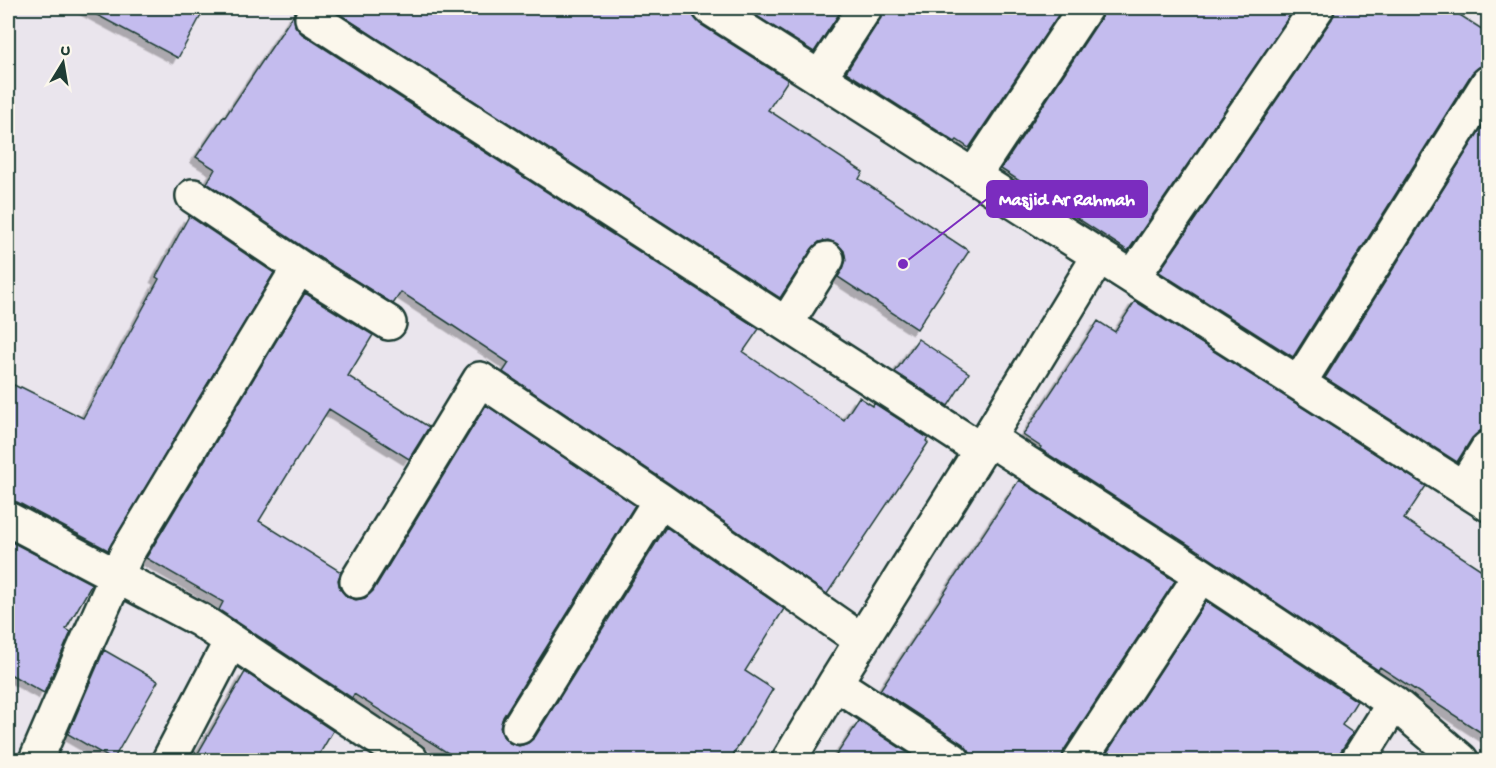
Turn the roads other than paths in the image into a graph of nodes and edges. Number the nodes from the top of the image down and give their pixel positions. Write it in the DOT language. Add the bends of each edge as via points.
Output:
graph roads {
  1 [pos="711,8"];
  2 [pos="865,8"];
  3 [pos="1085,8"];
  4 [pos="1317,8"];
  5 [pos="312,18"];
  6 [pos="820,77"];
  7 [pos="1488,83"];
  8 [pos="974,175"];
  9 [pos="193,195"];
  10 [pos="1099,256"];
  11 [pos="827,259"];
  12 [pos="299,267"];
  13 [pos="1133,277"];
  14 [pos="389,323"];
  15 [pos="786,324"];
  16 [pos="1299,383"];
  17 [pos="985,444"];
  18 [pos="1488,448"];
  19 [pos="1476,496"];
  20 [pos="660,500"];
  21 [pos="8,519"];
  22 [pos="116,575"];
  23 [pos="1201,575"];
  24 [pos="357,581"];
  25 [pos="861,640"];
  26 [pos="231,641"];
  27 [pos="835,683"];
  28 [pos="1394,703"];
  29 [pos="519,727"];
  30 [pos="36,760"];
  31 [pos="169,760"];
  32 [pos="411,760"];
  33 [pos="789,760"];
  34 [pos="953,760"];
  35 [pos="1080,760"];
  36 [pos="1358,760"];
  37 [pos="1461,760"];
  1 -- 6 [label="street"];
  2 -- 6 [label="street"];
  3 -- 8 [label="street"];
  4 -- 13 [label="street"];
  5 -- 15 [label="street"];
  6 -- 8 [label="street"];
  7 -- 16 [label="street"];
  8 -- 10 [label="street"];
  9 -- 12 [label="street"];
  10 -- 13 [label="street"];
  10 -- 17 [label="street"];
  11 -- 15 [label="street"];
  12 -- 14 [label="street"];
  12 -- 22 [label="street"];
  13 -- 16 [label="street"];
  15 -- 17 [label="street"];
  16 -- 19 [label="street"];
  17 -- 23 [label="street"];
  17 -- 25 [label="street"];
  18 -- 19 [label="street"];
  20 -- 24 [label="street" via="480,379"];
  20 -- 25 [label="street"];
  20 -- 29 [label="street"];
  21 -- 22 [label="street"];
  22 -- 26 [label="street"];
  22 -- 30 [label="street"];
  23 -- 28 [label="street"];
  23 -- 35 [label="street"];
  25 -- 27 [label="street"];
  26 -- 31 [label="street"];
  26 -- 32 [label="street"];
  27 -- 33 [label="street"];
  27 -- 34 [label="street"];
  28 -- 36 [label="street"];
  28 -- 37 [label="street"];
}
